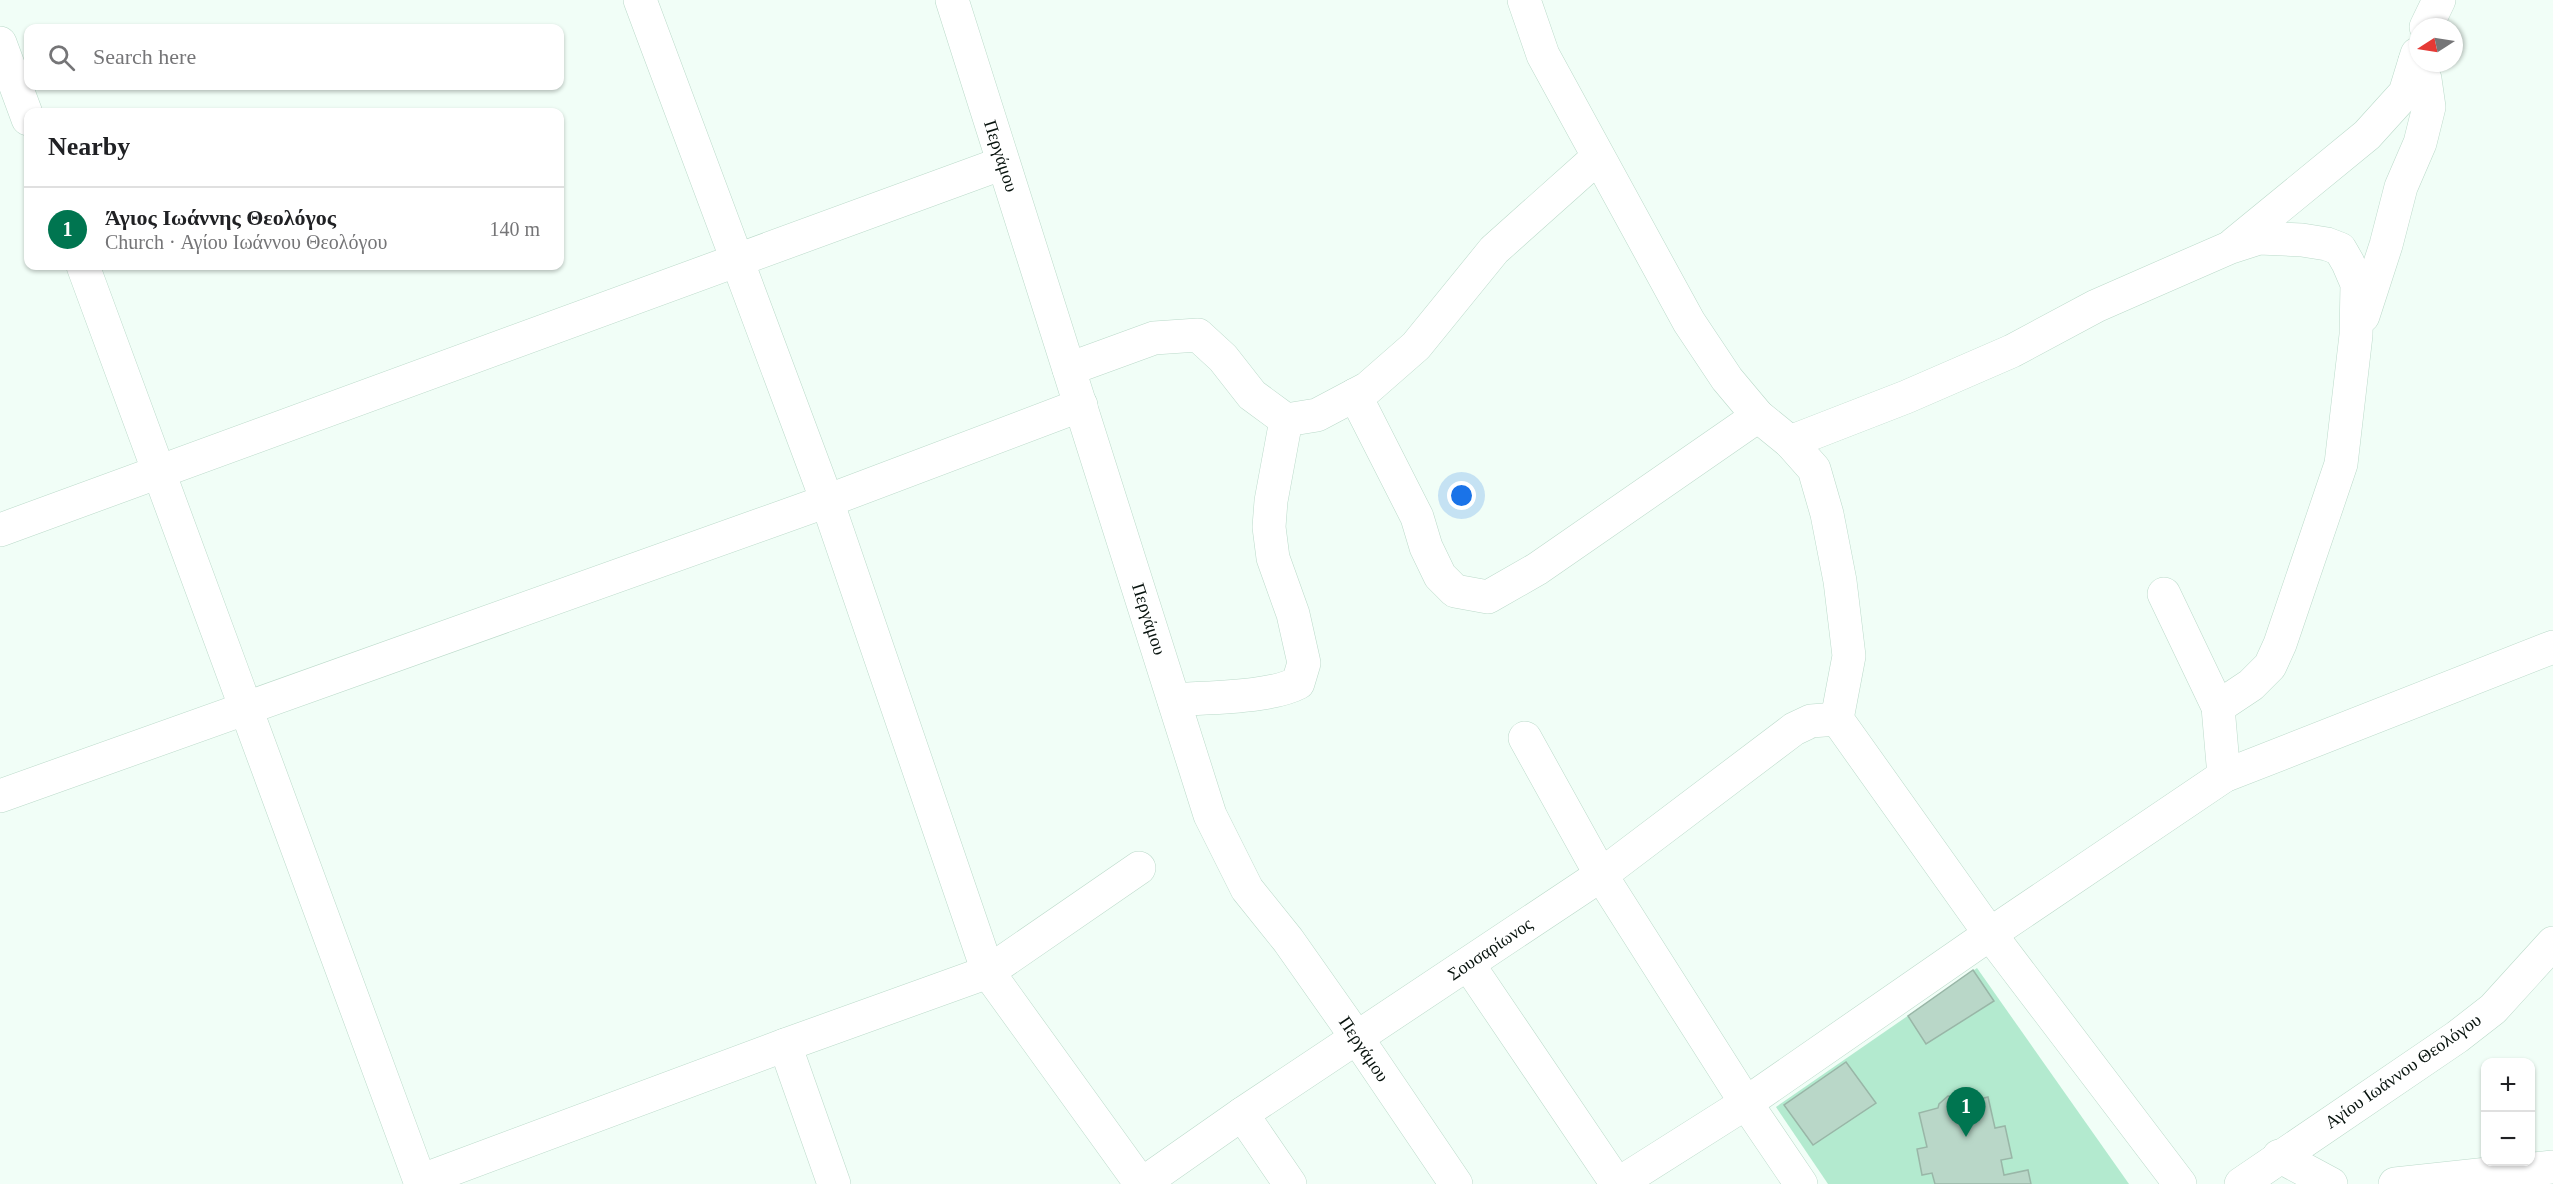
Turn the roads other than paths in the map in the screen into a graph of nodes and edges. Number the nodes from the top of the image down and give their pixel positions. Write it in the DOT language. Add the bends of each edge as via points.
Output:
graph roads {
  1 [pos="640,0"];
  2 [pos="952,0"];
  3 [pos="1524,0"];
  4 [pos="2439,0"];
  5 [pos="2430,18"];
  6 [pos="0,43"];
  7 [pos="2411,72"];
  8 [pos="2422,72"];
  9 [pos="24,108"];
  10 [pos="1597,158"];
  11 [pos="1003,163"];
  12 [pos="2231,247"];
  13 [pos="738,259"];
  14 [pos="85,270"];
  15 [pos="2356,335"];
  16 [pos="1069,369"];
  17 [pos="1355,395"];
  18 [pos="1081,405"];
  19 [pos="1758,416"];
  20 [pos="1286,420"];
  21 [pos="1790,442"];
  22 [pos="160,471"];
  23 [pos="827,501"];
  24 [pos="0,530"];
  25 [pos="2164,594"];
  26 [pos="2553,647"];
  27 [pos="1174,700"];
  28 [pos="2218,706"];
  29 [pos="246,707"];
  30 [pos="1837,719"];
  31 [pos="1525,738"];
  32 [pos="2224,776"];
  33 [pos="0,796"];
  34 [pos="1139,868"];
  35 [pos="1601,875"];
  36 [pos="1990,934"];
  37 [pos="2553,943"];
  38 [pos="1468,964"];
  39 [pos="988,972"];
  40 [pos="1357,1038"];
  41 [pos="785,1045"];
  42 [pos="1746,1103"];
  43 [pos="1242,1114"];
  44 [pos="2279,1156"];
  45 [pos="2553,1167"];
  46 [pos="421,1182"];
  47 [pos="834,1184"];
  48 [pos="1141,1184"];
  49 [pos="1290,1184"];
  50 [pos="1456,1184"];
  51 [pos="1618,1184"];
  52 [pos="1801,1184"];
  53 [pos="2180,1184"];
  54 [pos="2241,1184"];
  55 [pos="2331,1184"];
  56 [pos="2395,1184"];
  1 -- 13 [label="street"];
  2 -- 11 [label="street, Περγάμου"];
  3 -- 10 [label="street" via="1543,55"];
  4 -- 5 [label="street"];
  6 -- 9 [label="street"];
  7 -- 12 [label="street" via="2405,93 2367,135"];
  8 -- 15 [label="street" via="2428,107 2420,143 2401,187"];
  10 -- 17 [label="street" via="1494,250 1416,346"];
  10 -- 19 [label="street" via="1689,322 1727,379"];
  11 -- 13 [label="street"];
  11 -- 16 [label="street, Περγάμου"];
  12 -- 15 [label="street" via="2259,238 2302,240 2340,249 2356,284"];
  12 -- 21 [label="street" via="2096,306 2012,351"];
  13 -- 22 [label="street"];
  13 -- 23 [label="street"];
  14 -- 22 [label="street"];
  15 -- 28 [label="street" via="2341,464 2280,644 2270,666 2251,685"];
  16 -- 18 [label="street, Περγάμου"];
  16 -- 20 [label="street" via="1154,338 1198,335 1223,358 1252,395"];
  17 -- 19 [label="street" via="1417,517 1440,576 1455,591 1488,597 1537,568"];
  17 -- 20 [label="street" via="1317,415"];
  18 -- 23 [label="street"];
  18 -- 27 [label="street, Περγάμου"];
  19 -- 21 [label="street"];
  20 -- 27 [label="street" via="1269,527 1273,558 1293,614 1304,663 1298,683 1264,692"];
  21 -- 30 [label="street" via="1814,470 1840,581 1849,656"];
  22 -- 24 [label="street"];
  22 -- 29 [label="street"];
  23 -- 29 [label="street"];
  23 -- 39 [label="street"];
  25 -- 28 [label="street"];
  26 -- 32 [label="street"];
  27 -- 40 [label="street, Περγάμου" via="1210,815 1247,889"];
  28 -- 32 [label="street"];
  29 -- 33 [label="street"];
  29 -- 46 [label="street"];
  30 -- 35 [label="street, Σουσαρίωνος" via="1811,721 1794,729"];
  30 -- 36 [label="street"];
  31 -- 35 [label="street"];
  32 -- 36 [label="street"];
  34 -- 39 [label="street"];
  35 -- 38 [label="street, Σουσαρίωνος"];
  35 -- 42 [label="street"];
  36 -- 42 [label="street"];
  36 -- 53 [label="street"];
  37 -- 44 [label="street, Αγίου Ιωάννου Θεολόγου" via="2493,1009 2457,1037"];
  38 -- 40 [label="street, Σουσαρίωνος"];
  38 -- 51 [label="street"];
  39 -- 41 [label="street"];
  39 -- 48 [label="street"];
  40 -- 43 [label="street, Σουσαρίωνος"];
  40 -- 50 [label="street, Περγάμου"];
  41 -- 46 [label="street"];
  41 -- 47 [label="street"];
  42 -- 51 [label="street"];
  42 -- 52 [label="street"];
  43 -- 48 [label="street, Σουσαρίωνος"];
  43 -- 49 [label="street"];
  44 -- 54 [label="street, Αγίου Ιωάννου Θεολόγου"];
  44 -- 55 [label="street"];
  45 -- 56 [label="street"];
}
